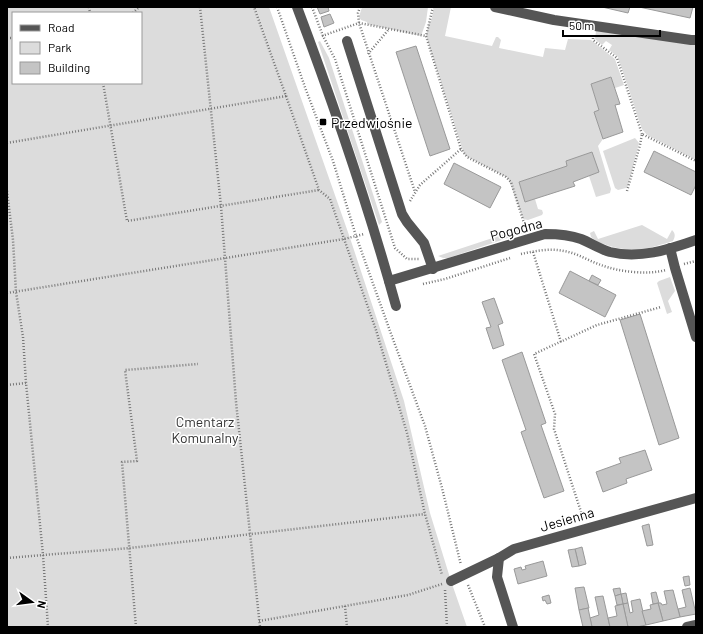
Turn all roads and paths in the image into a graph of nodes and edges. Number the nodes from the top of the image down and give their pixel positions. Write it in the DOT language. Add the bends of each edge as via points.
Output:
graph roads {
  1 [pos="200,7"];
  2 [pos="254,7"];
  3 [pos="277,7"];
  4 [pos="297,7"];
  5 [pos="312,7"];
  6 [pos="360,7"];
  7 [pos="433,7"];
  8 [pos="495,7"];
  9 [pos="359,23"];
  10 [pos="595,26"];
  11 [pos="389,29"];
  12 [pos="323,36"];
  13 [pos="426,36"];
  14 [pos="316,38"];
  15 [pos="696,40"];
  16 [pos="347,41"];
  17 [pos="297,45"];
  18 [pos="292,47"];
  19 [pos="368,54"];
  20 [pos="103,84"];
  21 [pos="286,96"];
  22 [pos="210,108"];
  23 [pos="111,125"];
  24 [pos="642,134"];
  25 [pos="7,142"];
  26 [pos="461,149"];
  27 [pos="696,161"];
  28 [pos="319,190"];
  29 [pos="7,191"];
  30 [pos="627,191"];
  31 [pos="415,192"];
  32 [pos="221,206"];
  33 [pos="408,206"];
  34 [pos="524,224"];
  35 [pos="367,233"];
  36 [pos="356,236"];
  37 [pos="344,239"];
  38 [pos="696,240"];
  39 [pos="670,248"];
  40 [pos="533,252"];
  41 [pos="429,256"];
  42 [pos="225,259"];
  43 [pos="696,260"];
  44 [pos="674,268"];
  45 [pos="433,269"];
  46 [pos="445,279"];
  47 [pos="389,281"];
  48 [pos="16,292"];
  49 [pos="7,293"];
  50 [pos="396,306"];
  51 [pos="661,307"];
  52 [pos="696,337"];
  53 [pos="561,342"];
  54 [pos="198,364"];
  55 [pos="26,383"];
  56 [pos="7,385"];
  57 [pos="696,498"];
  58 [pos="425,514"];
  59 [pos="590,516"];
  60 [pos="250,535"];
  61 [pos="130,548"];
  62 [pos="43,555"];
  63 [pos="7,558"];
  64 [pos="499,558"];
  65 [pos="464,575"];
  66 [pos="448,582"];
  67 [pos="345,606"];
  68 [pos="259,621"];
  69 [pos="696,625"];
  70 [pos="48,627"];
  71 [pos="136,627"];
  72 [pos="260,627"];
  73 [pos="347,627"];
  74 [pos="447,627"];
  75 [pos="485,627"];
  76 [pos="513,627"];
  77 [pos="687,627"];
  1 -- 22 [label="path"];
  2 -- 21 [label="path"];
  3 -- 18 [label="path"];
  4 -- 47 [label="street" via="343,136"];
  5 -- 12 [label="path"];
  6 -- 9 [label="path"];
  7 -- 13 [label="path"];
  8 -- 10 [label="street"];
  9 -- 11 [label="path"];
  9 -- 12 [label="path"];
  9 -- 19 [label="path"];
  10 -- 15 [label="street"];
  10 -- 24 [label="path" via="593,40 617,58"];
  11 -- 13 [label="path"];
  11 -- 19 [label="path"];
  12 -- 14 [label="path"];
  12 -- 41 [label="path" via="335,60 395,248 404,258 410,260"];
  13 -- 26 [label="path"];
  16 -- 41 [label="street" via="402,214 424,243"];
  17 -- 18 [label="path"];
  18 -- 36 [label="path" via="333,161"];
  19 -- 31 [label="path"];
  20 -- 23 [label="path"];
  21 -- 22 [label="path"];
  21 -- 28 [label="path"];
  22 -- 23 [label="path"];
  22 -- 32 [label="path"];
  23 -- 25 [label="path"];
  23 -- 32 [label="path" via="126,221"];
  24 -- 27 [label="path"];
  24 -- 30 [label="path"];
  26 -- 31 [label="path"];
  26 -- 34 [label="path" via="467,156 511,182"];
  28 -- 32 [label="path"];
  28 -- 37 [label="path" via="330,199"];
  29 -- 48 [label="path"];
  31 -- 33 [label="path"];
  32 -- 42 [label="path"];
  35 -- 36 [label="path"];
  36 -- 37 [label="path"];
  36 -- 65 [label="path" via="425,426"];
  37 -- 42 [label="path"];
  37 -- 58 [label="path" via="376,330 405,425"];
  38 -- 39 [label="street, Pogodna"];
  39 -- 44 [label="street"];
  39 -- 45 [label="street, Pogodna" via="647,254 624,254 604,250 573,237 545,234"];
  40 -- 44 [label="path" via="569,252 621,270 660,272"];
  40 -- 46 [label="path"];
  40 -- 53 [label="path"];
  41 -- 45 [label="street"];
  42 -- 48 [label="path"];
  42 -- 60 [label="path"];
  43 -- 44 [label="path"];
  44 -- 52 [label="street"];
  45 -- 47 [label="street, Pogodna"];
  47 -- 50 [label="street"];
  48 -- 49 [label="path"];
  48 -- 55 [label="path" via="23,337"];
  51 -- 53 [label="path" via="597,325"];
  53 -- 59 [label="path" via="534,354 555,414 554,429 583,518"];
  54 -- 61 [label="path" via="125,370 137,460 122,462"];
  55 -- 56 [label="path"];
  55 -- 62 [label="path"];
  57 -- 64 [label="street, Jesienna" via="514,549"];
  58 -- 60 [label="path"];
  58 -- 66 [label="path"];
  60 -- 61 [label="path"];
  60 -- 68 [label="path"];
  61 -- 62 [label="path"];
  61 -- 71 [label="path"];
  62 -- 63 [label="path"];
  62 -- 70 [label="path"];
  64 -- 65 [label="street, Jesienna"];
  64 -- 76 [label="street" via="497,577"];
  65 -- 66 [label="street, Jesienna"];
  65 -- 75 [label="path"];
  66 -- 67 [label="path" via="408,594"];
  66 -- 74 [label="path"];
  67 -- 68 [label="path"];
  67 -- 73 [label="path"];
  68 -- 72 [label="path"];
  69 -- 77 [label="street"];
}
